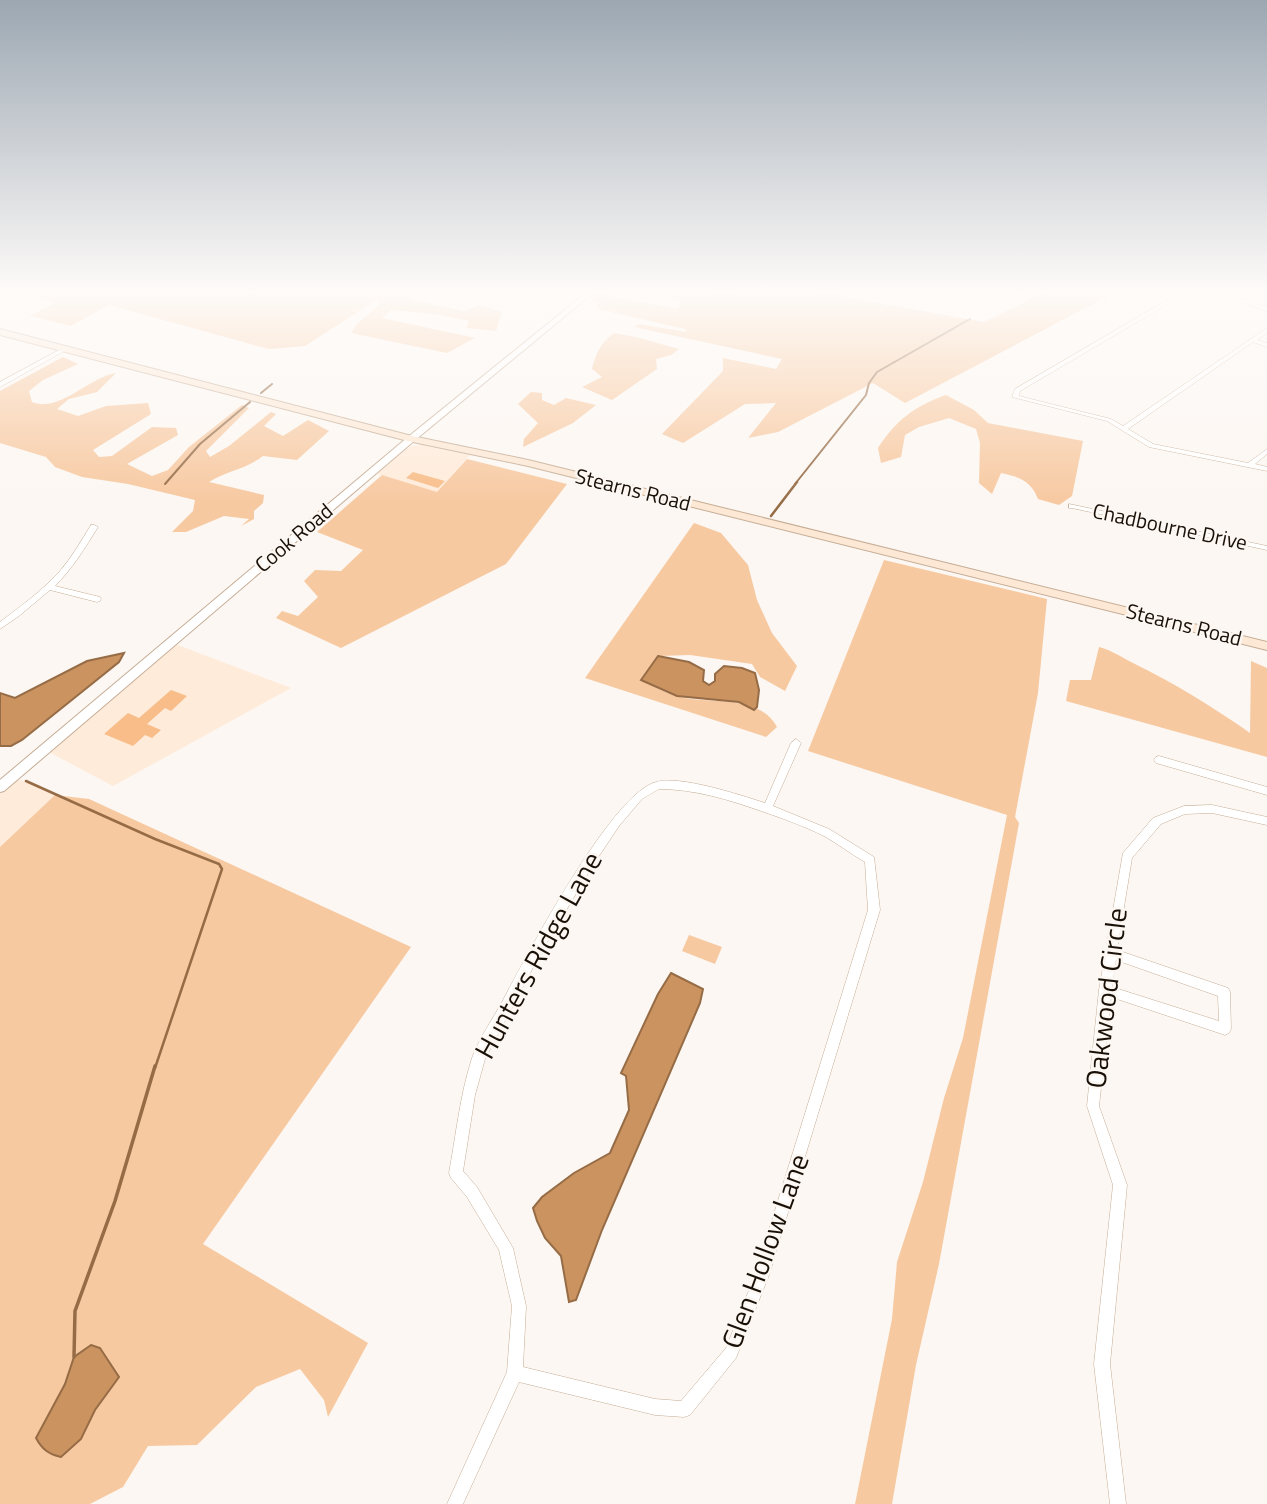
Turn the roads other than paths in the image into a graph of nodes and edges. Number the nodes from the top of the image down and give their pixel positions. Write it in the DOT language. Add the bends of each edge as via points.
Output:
graph roads {
  1 [pos="41,362"];
  2 [pos="116,362"];
  3 [pos="505,362"];
  4 [pos="1065,362"];
  5 [pos="1220,362"];
  6 [pos="0,385"];
  7 [pos="1124,428"];
  8 [pos="411,439"];
  9 [pos="1267,451"];
  10 [pos="1250,465"];
  11 [pos="1267,469"];
  12 [pos="1072,506"];
  13 [pos="94,527"];
  14 [pos="1267,548"];
  15 [pos="51,588"];
  16 [pos="97,599"];
  17 [pos="0,626"];
  18 [pos="1267,646"];
  19 [pos="796,743"];
  20 [pos="1159,760"];
  21 [pos="0,788"];
  22 [pos="1267,791"];
  23 [pos="766,809"];
  24 [pos="1267,821"];
  25 [pos="1111,953"];
  26 [pos="1105,990"];
  27 [pos="515,1373"];
  28 [pos="455,1504"];
  29 [pos="1118,1504"];
  1 -- 6 [label="street"];
  2 -- 8 [label="main road, Stearns Road"];
  3 -- 8 [label="street, Cook Road"];
  4 -- 7 [label="street" via="1017,390 1015,397"];
  5 -- 7 [label="street"];
  7 -- 10 [label="street" via="1151,446"];
  8 -- 18 [label="main road, Stearns Road" via="528,463"];
  8 -- 21 [label="street, Cook Road"];
  9 -- 10 [label="street"];
  10 -- 11 [label="street"];
  12 -- 14 [label="street, Chadbourne Drive"];
  13 -- 15 [label="street"];
  15 -- 16 [label="street"];
  15 -- 17 [label="street"];
  19 -- 23 [label="street"];
  20 -- 22 [label="street"];
  23 -- 27 [label="street, Hunters Ridge Lane" via="717,792 655,785 639,794 604,836 479,1057 456,1173 506,1248 519,1306"];
  23 -- 27 [label="street, Glen Hollow Lane" via="824,831 870,860 874,911 762,1275 731,1353 684,1409 665,1409"];
  24 -- 25 [label="street, Oakwood Circle" via="1199,809 1157,821 1126,856"];
  25 -- 26 [label="street, Oakwood Circle"];
  25 -- 26 [label="street" via="1224,992 1224,1029"];
  26 -- 29 [label="street, Oakwood Circle" via="1093,1106 1120,1185 1102,1364"];
  27 -- 28 [label="street, Hunters Ridge Lane"];
}
